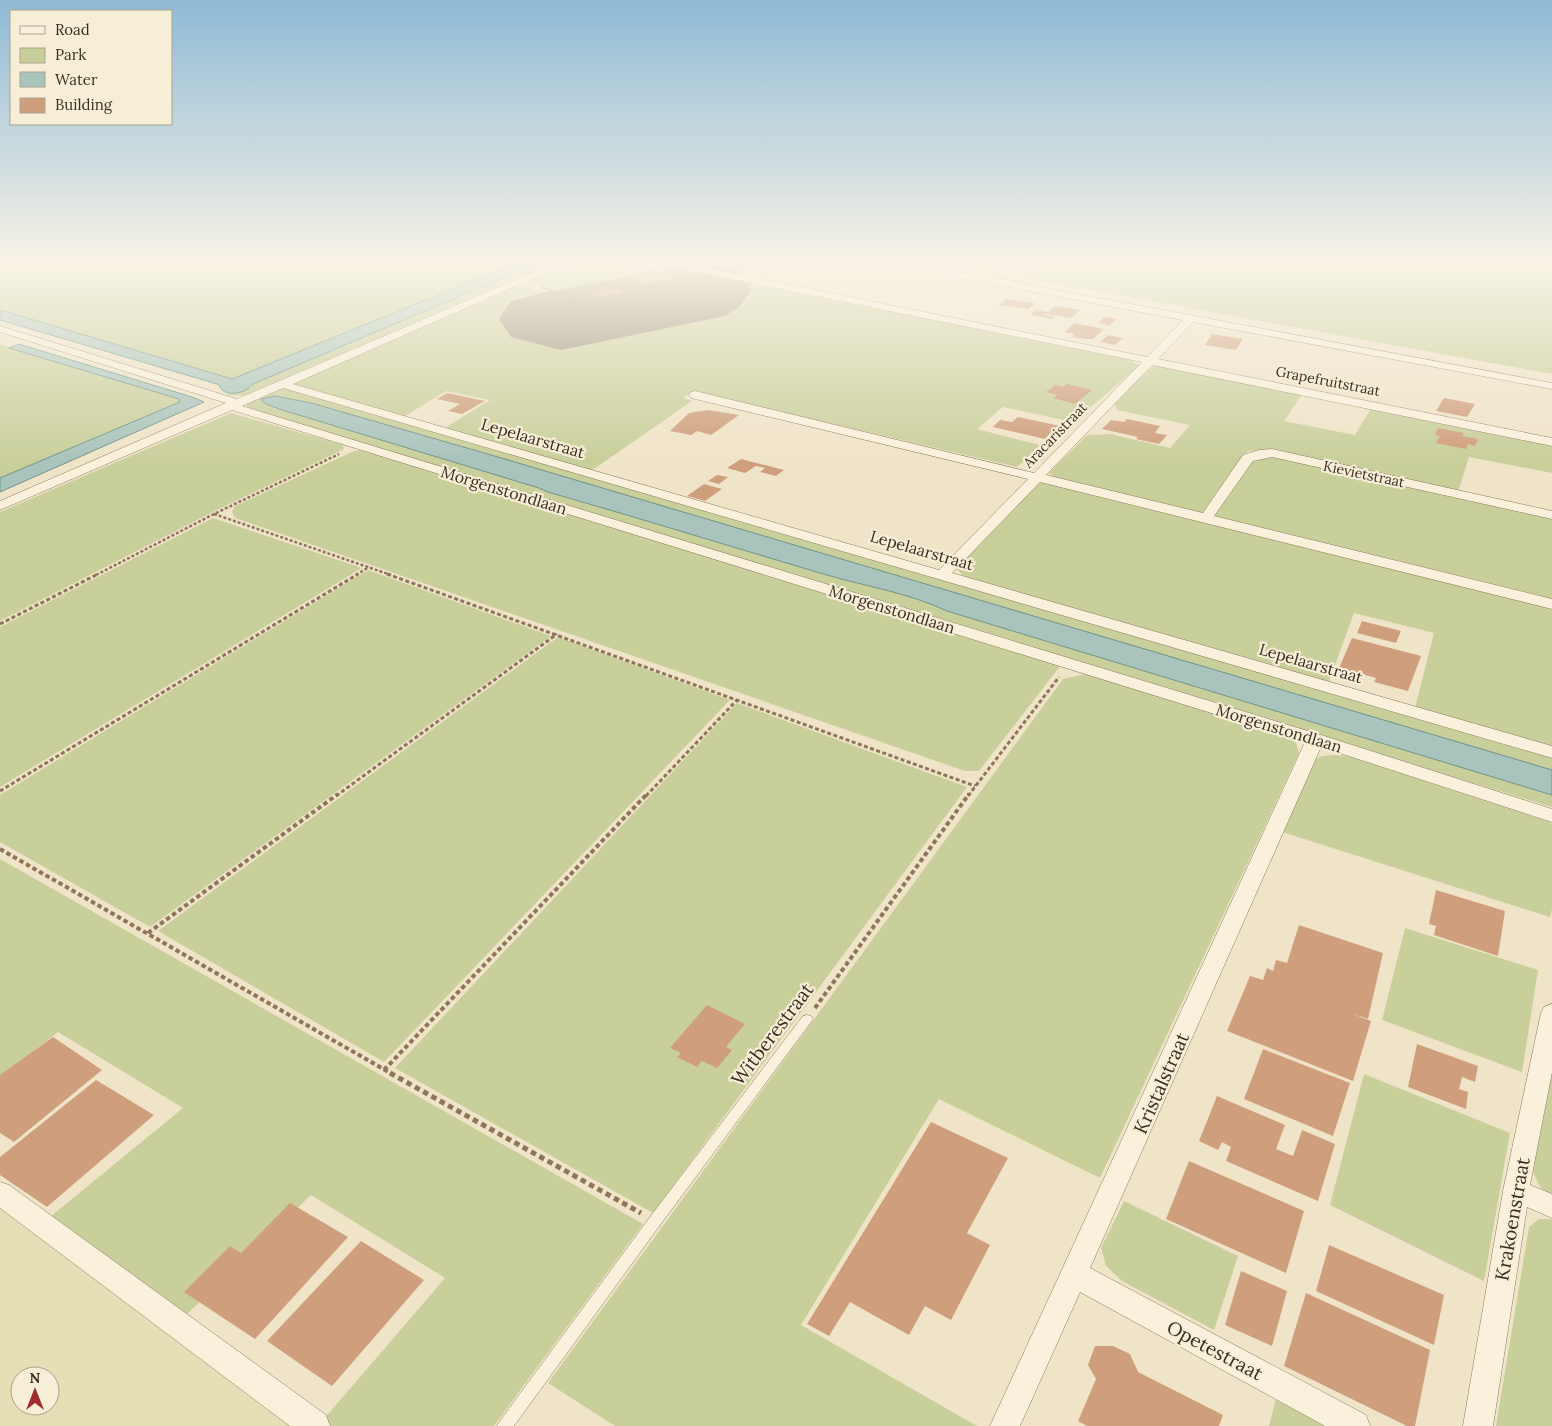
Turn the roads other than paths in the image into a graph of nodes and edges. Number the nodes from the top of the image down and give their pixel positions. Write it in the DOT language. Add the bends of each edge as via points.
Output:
graph roads {
  1 [pos="412,328"];
  2 [pos="988,328"];
  3 [pos="1182,328"];
  4 [pos="1236,328"];
  5 [pos="0,329"];
  6 [pos="1150,360"];
  7 [pos="282,384"];
  8 [pos="1552,386"];
  9 [pos="695,395"];
  10 [pos="234,404"];
  11 [pos="1552,442"];
  12 [pos="1035,477"];
  13 [pos="0,506"];
  14 [pos="1552,515"];
  15 [pos="1206,518"];
  16 [pos="943,574"];
  17 [pos="1552,604"];
  18 [pos="1315,739"];
  19 [pos="1552,752"];
  20 [pos="1552,816"];
  21 [pos="1552,1013"];
  22 [pos="808,1019"];
  23 [pos="1516,1191"];
  24 [pos="0,1193"];
  25 [pos="1552,1206"];
  26 [pos="1074,1274"];
  27 [pos="314,1426"];
  28 [pos="505,1426"];
  29 [pos="1005,1426"];
  30 [pos="1355,1426"];
  31 [pos="1478,1426"];
  1 -- 7 [label="street"];
  2 -- 6 [label="street, Grapefruitstraat"];
  3 -- 6 [label="street, Aracaristraat"];
  4 -- 8 [label="street"];
  5 -- 10 [label="street, Morgenstondlaan"];
  6 -- 11 [label="street, Grapefruitstraat"];
  6 -- 12 [label="street, Aracaristraat"];
  7 -- 10 [label="street"];
  7 -- 16 [label="street, Lepelaarstraat"];
  9 -- 12 [label="street"];
  10 -- 13 [label="street"];
  10 -- 18 [label="street, Morgenstondlaan" via="357,445"];
  12 -- 15 [label="street"];
  12 -- 16 [label="street, Aracaristraat"];
  14 -- 15 [label="street, Kievietstraat" via="1272,453 1248,458"];
  15 -- 17 [label="street"];
  16 -- 19 [label="street, Lepelaarstraat"];
  18 -- 20 [label="street, Morgenstondlaan"];
  18 -- 26 [label="street, Kristalstraat"];
  21 -- 23 [label="street, Krakoenstraat"];
  22 -- 28 [label="lane, Witberestraat"];
  23 -- 25 [label="street"];
  23 -- 31 [label="street, Krakoenstraat"];
  24 -- 27 [label="street"];
  26 -- 29 [label="street, Kristalstraat"];
  26 -- 30 [label="street, Opetestraat"];
}
